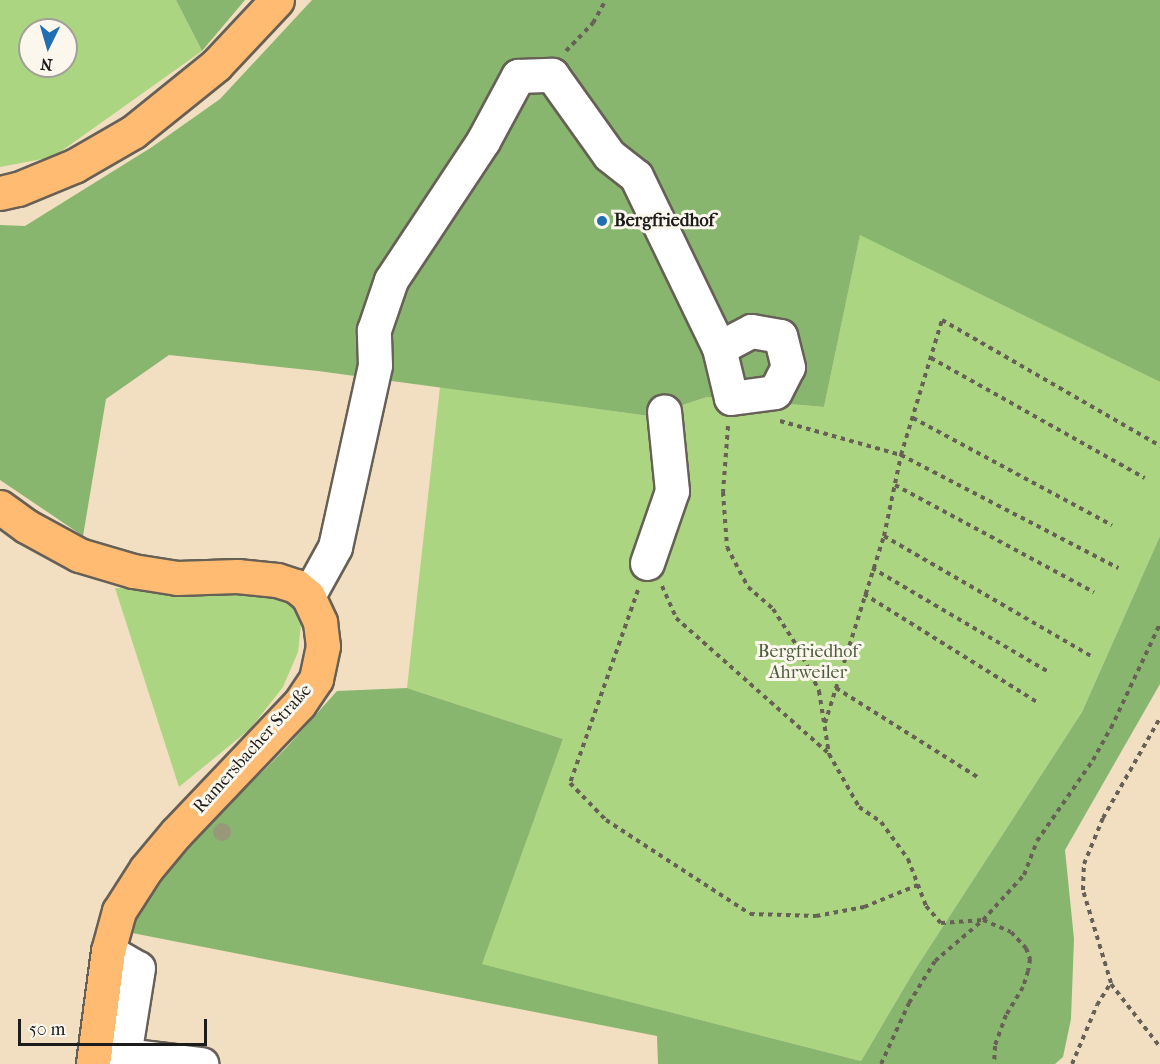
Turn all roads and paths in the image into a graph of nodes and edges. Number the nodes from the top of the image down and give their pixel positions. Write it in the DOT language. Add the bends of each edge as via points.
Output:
graph roads {
  1 [pos="277,0"];
  2 [pos="606,0"];
  3 [pos="552,75"];
  4 [pos="0,193"];
  5 [pos="718,348"];
  6 [pos="931,358"];
  7 [pos="664,411"];
  8 [pos="729,418"];
  9 [pos="913,418"];
  10 [pos="776,420"];
  11 [pos="1160,446"];
  12 [pos="901,455"];
  13 [pos="1145,478"];
  14 [pos="895,485"];
  15 [pos="0,507"];
  16 [pos="1112,525"];
  17 [pos="884,536"];
  18 [pos="647,563"];
  19 [pos="872,568"];
  20 [pos="1118,568"];
  21 [pos="1094,592"];
  22 [pos="864,594"];
  23 [pos="308,596"];
  24 [pos="1160,624"];
  25 [pos="1091,656"];
  26 [pos="1050,673"];
  27 [pos="836,688"];
  28 [pos="1037,702"];
  29 [pos="1160,718"];
  30 [pos="824,726"];
  31 [pos="829,754"];
  32 [pos="979,778"];
  33 [pos="918,885"];
  34 [pos="983,920"];
  35 [pos="108,951"];
  36 [pos="1111,983"];
  37 [pos="1160,1047"];
  38 [pos="124,1060"];
  39 [pos="93,1064"];
  40 [pos="201,1064"];
  41 [pos="881,1064"];
  42 [pos="994,1064"];
  43 [pos="1072,1064"];
  1 -- 4 [label="main road" via="216,65 133,132 74,166"];
  2 -- 3 [label="path" via="592,23 561,57"];
  3 -- 5 [label="street" via="609,155 636,176"];
  3 -- 23 [label="street" via="518,76 483,141 392,280 374,330 375,365 335,547"];
  6 -- 9 [label="path"];
  6 -- 11 [label="path" via="942,320"];
  6 -- 13 [label="path"];
  7 -- 18 [label="street" via="672,491"];
  8 -- 30 [label="path" via="723,492 727,547 748,587 773,609 799,649 819,691"];
  9 -- 12 [label="path"];
  9 -- 16 [label="path"];
  10 -- 12 [label="path"];
  12 -- 14 [label="path"];
  12 -- 20 [label="path"];
  14 -- 17 [label="path"];
  14 -- 21 [label="path"];
  15 -- 23 [label="main road" via="79,555 133,571 177,578 237,576 277,580 296,586"];
  17 -- 19 [label="path"];
  17 -- 25 [label="path"];
  18 -- 31 [label="path" via="666,591 676,618"];
  18 -- 33 [label="path" via="570,783 606,820 750,914 816,916 864,907"];
  19 -- 22 [label="path"];
  19 -- 26 [label="path"];
  22 -- 27 [label="path"];
  22 -- 28 [label="path"];
  23 -- 35 [label="main road, Ramersbacher Straße" via="320,622 322,646 316,679 299,704 176,833 147,869 119,910"];
  24 -- 34 [label="path" via="1093,760 1037,841 1024,875"];
  27 -- 30 [label="path"];
  27 -- 32 [label="path"];
  29 -- 36 [label="path" via="1103,818 1084,864 1083,890"];
  30 -- 31 [label="path"];
  31 -- 33 [label="path" via="859,807 880,822 908,859"];
  33 -- 34 [label="path" via="926,906 941,923"];
  34 -- 41 [label="path" via="936,961 909,1003"];
  34 -- 42 [label="path" via="1011,932 1030,958 1023,987 1005,1015 998,1035"];
  35 -- 38 [label="street" via="138,968"];
  35 -- 39 [label="main road, Ramersbacher Straße"];
  36 -- 37 [label="path"];
  36 -- 43 [label="path" via="1097,1005"];
  38 -- 40 [label="street"];
}
